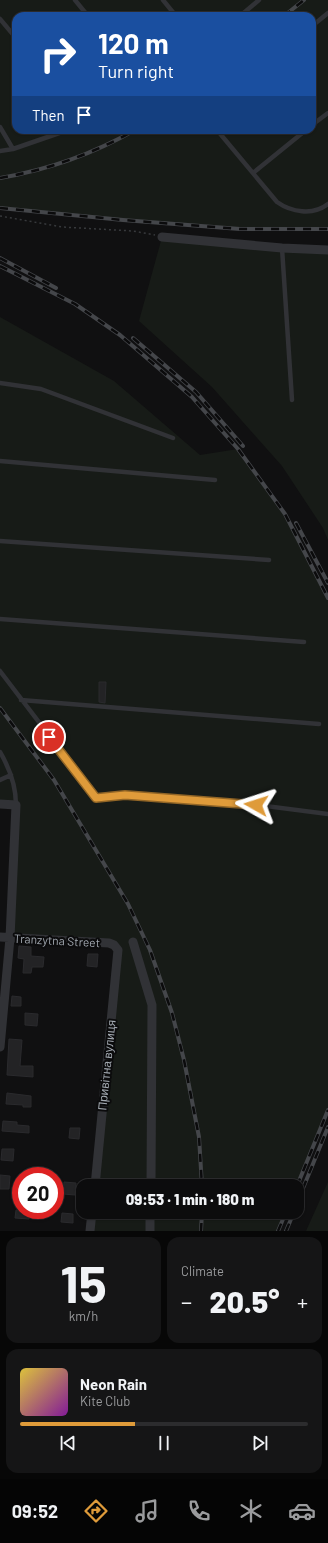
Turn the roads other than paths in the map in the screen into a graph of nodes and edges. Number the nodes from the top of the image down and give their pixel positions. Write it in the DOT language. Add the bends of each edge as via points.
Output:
graph roads {
  1 [pos="75,0"];
  2 [pos="163,0"];
  3 [pos="256,1"];
  4 [pos="85,12"];
  5 [pos="173,12"];
  6 [pos="244,12"];
  7 [pos="328,13"];
  8 [pos="0,19"];
  9 [pos="316,23"];
  10 [pos="12,33"];
  11 [pos="328,112"];
  12 [pos="316,122"];
  13 [pos="0,127"];
  14 [pos="56,134"];
  15 [pos="220,134"];
  16 [pos="301,134"];
  17 [pos="13,148"];
  18 [pos="0,151"];
  19 [pos="253,173"];
  20 [pos="328,204"];
  21 [pos="162,237"];
  22 [pos="282,248"];
  23 [pos="328,250"];
  24 [pos="0,383"];
  25 [pos="292,400"];
  26 [pos="173,438"];
  27 [pos="0,461"];
  28 [pos="215,480"];
  29 [pos="0,541"];
  30 [pos="269,560"];
  31 [pos="0,619"];
  32 [pos="304,642"];
  33 [pos="0,671"];
  34 [pos="21,700"];
  35 [pos="319,724"];
  36 [pos="0,752"];
  37 [pos="11,775"];
  38 [pos="0,780"];
  39 [pos="0,804"];
  40 [pos="16,805"];
  41 [pos="328,814"];
  42 [pos="0,937"];
  43 [pos="10,938"];
  44 [pos="133,942"];
  45 [pos="114,945"];
  46 [pos="0,1047"];
  47 [pos="95,1179"];
  48 [pos="151,1179"];
  49 [pos="91,1219"];
  50 [pos="150,1219"];
  51 [pos="90,1231"];
  52 [pos="150,1231"];
  1 -- 4 [label="lane"];
  2 -- 5 [label="lane"];
  3 -- 6 [label="lane"];
  7 -- 9 [label="lane"];
  8 -- 10 [label="lane"];
  11 -- 12 [label="lane"];
  13 -- 17 [label="lane"];
  14 -- 17 [label="lane"];
  15 -- 19 [label="lane"];
  16 -- 19 [label="lane"];
  17 -- 18 [label="lane"];
  19 -- 20 [label="lane" via="276,202 286,209 304,212"];
  21 -- 22 [label="street"];
  22 -- 23 [label="street"];
  22 -- 25 [label="lane"];
  24 -- 26 [label="lane" via="41,389"];
  27 -- 28 [label="lane"];
  29 -- 30 [label="lane"];
  31 -- 32 [label="lane"];
  33 -- 34 [label="lane"];
  34 -- 35 [label="lane"];
  34 -- 41 [label="lane" via="96,798 125,795 242,803"];
  36 -- 37 [label="lane"];
  37 -- 38 [label="lane"];
  37 -- 40 [label="lane" via="16,790"];
  39 -- 40 [label="street"];
  40 -- 43 [label="street"];
  42 -- 43 [label="street, Tranzytna Street"];
  43 -- 45 [label="street, Tranzytna Street"];
  43 -- 46 [label="street"];
  44 -- 48 [label="street" via="152,1005"];
  45 -- 47 [label="street, Привітна вулиця" via="118,950"];
  49 -- 51 [label="street"];
  50 -- 52 [label="street"];
}
